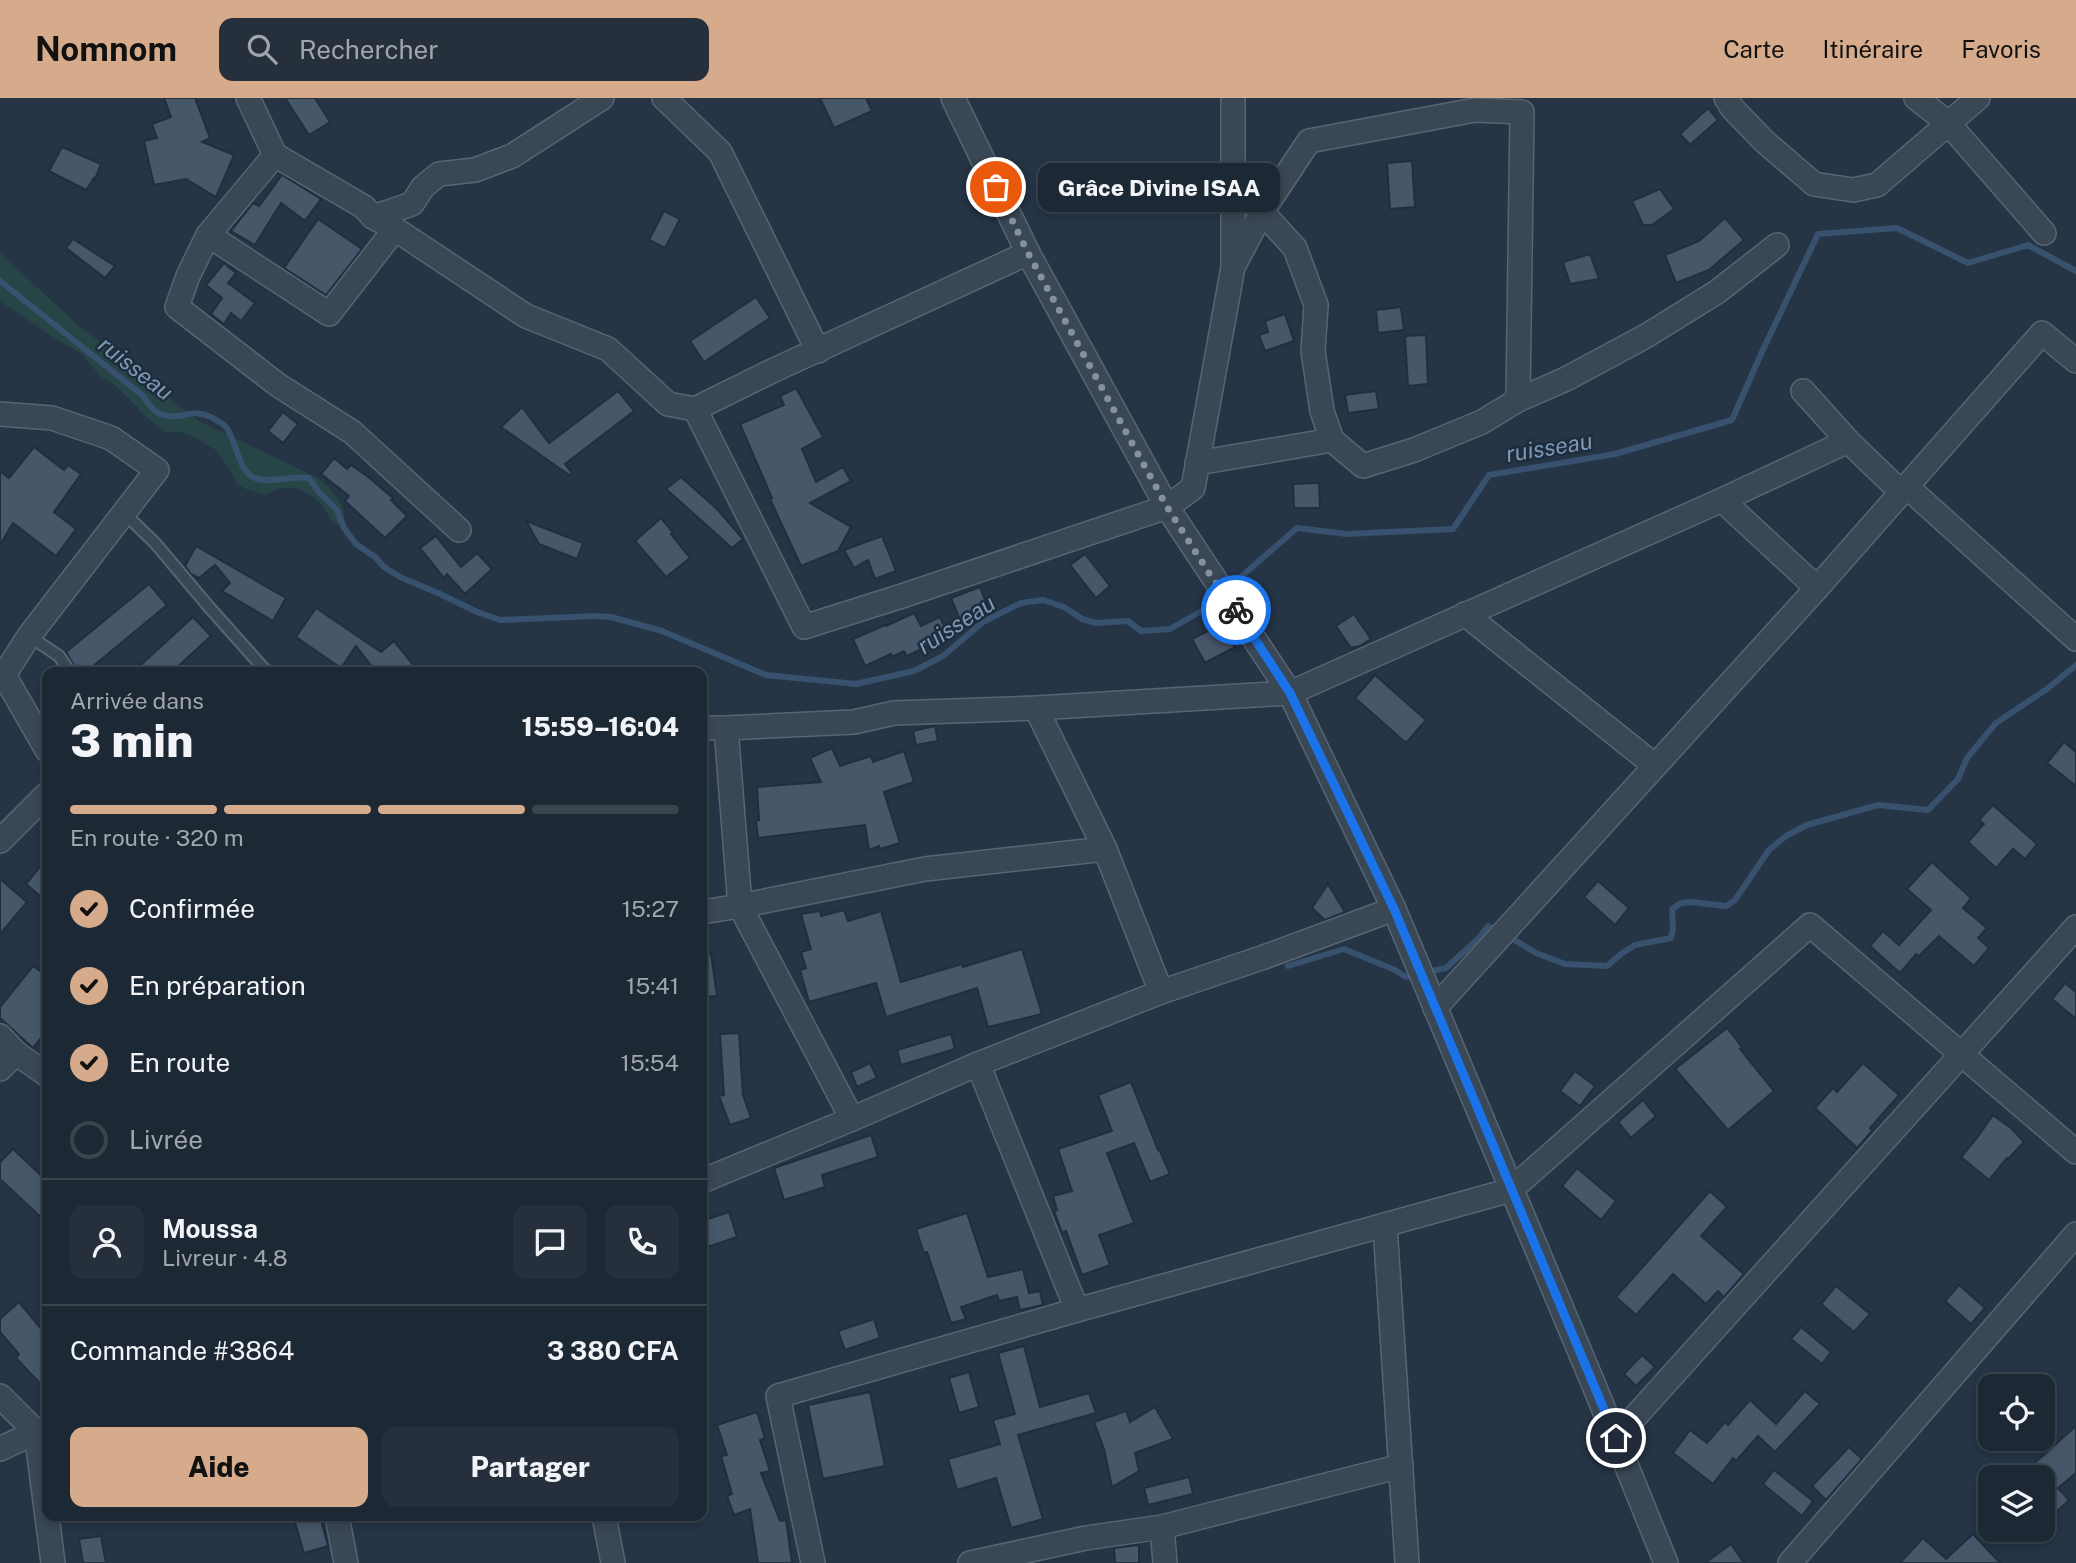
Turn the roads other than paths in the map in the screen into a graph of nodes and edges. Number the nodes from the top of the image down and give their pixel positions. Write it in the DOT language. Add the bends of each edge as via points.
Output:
graph roads {
  1 [pos="248,98"];
  2 [pos="603,98"];
  3 [pos="664,98"];
  4 [pos="953,98"];
  5 [pos="1233,98"];
  6 [pos="1726,98"];
  7 [pos="1916,98"];
  8 [pos="1978,98"];
  9 [pos="1522,105"];
  10 [pos="1948,123"];
  11 [pos="275,155"];
  12 [pos="1262,212"];
  13 [pos="373,217"];
  14 [pos="395,229"];
  15 [pos="2044,233"];
  16 [pos="208,235"];
  17 [pos="1777,245"];
  18 [pos="1028,253"];
  19 [pos="1233,267"];
  20 [pos="818,351"];
  21 [pos="2071,351"];
  22 [pos="1803,391"];
  23 [pos="1518,400"];
  24 [pos="695,409"];
  25 [pos="0,414"];
  26 [pos="1332,440"];
  27 [pos="1847,440"];
  28 [pos="1197,463"];
  29 [pos="1903,489"];
  30 [pos="1721,500"];
  31 [pos="1167,507"];
  32 [pos="124,513"];
  33 [pos="459,530"];
  34 [pos="1817,588"];
  35 [pos="1465,614"];
  36 [pos="2073,629"];
  37 [pos="29,636"];
  38 [pos="67,667"];
  39 [pos="263,667"];
  40 [pos="1290,693"];
  41 [pos="1036,709"];
  42 [pos="707,728"];
  43 [pos="726,728"];
  44 [pos="42,741"];
  45 [pos="1654,765"];
  46 [pos="42,799"];
  47 [pos="0,841"];
  48 [pos="1105,849"];
  49 [pos="740,906"];
  50 [pos="1394,909"];
  51 [pos="707,911"];
  52 [pos="2076,927"];
  53 [pos="1161,992"];
  54 [pos="1435,1008"];
  55 [pos="0,1035"];
  56 [pos="1961,1055"];
  57 [pos="8,1061"];
  58 [pos="978,1064"];
  59 [pos="42,1073"];
  60 [pos="852,1119"];
  61 [pos="2076,1152"];
  62 [pos="707,1179"];
  63 [pos="1511,1190"];
  64 [pos="1385,1226"];
  65 [pos="2076,1234"];
  66 [pos="1077,1310"];
  67 [pos="0,1396"];
  68 [pos="42,1430"];
  69 [pos="1616,1438"];
  70 [pos="0,1449"];
  71 [pos="1401,1466"];
  72 [pos="50,1521"];
  73 [pos="338,1521"];
  74 [pos="605,1521"];
  75 [pos="1162,1527"];
  76 [pos="1411,1557"];
  77 [pos="53,1563"];
  78 [pos="346,1563"];
  79 [pos="613,1563"];
  80 [pos="813,1563"];
  81 [pos="970,1563"];
  82 [pos="1165,1563"];
  83 [pos="1666,1563"];
  84 [pos="1790,1563"];
  1 -- 11 [label="street"];
  2 -- 13 [label="street" via="512,156 475,170 439,174 412,204"];
  3 -- 20 [label="street" via="720,152"];
  4 -- 18 [label="street"];
  5 -- 19 [label="street"];
  6 -- 10 [label="street" via="1765,142 1814,184 1853,190 1877,185"];
  7 -- 10 [label="street"];
  8 -- 10 [label="street"];
  9 -- 12 [label="street" via="1309,141"];
  9 -- 23 [label="street"];
  10 -- 15 [label="street"];
  11 -- 13 [label="street" via="364,207"];
  11 -- 16 [label="street"];
  12 -- 19 [label="street"];
  12 -- 26 [label="street" via="1295,247 1316,305 1313,351 1322,411"];
  13 -- 14 [label="street"];
  14 -- 16 [label="street" via="329,314"];
  14 -- 24 [label="street" via="526,316 608,349 668,404"];
  16 -- 33 [label="street" via="177,307 278,385 352,432"];
  17 -- 23 [label="street" via="1717,292 1646,336"];
  18 -- 20 [label="street"];
  18 -- 31 [label="street"];
  19 -- 28 [label="street"];
  20 -- 24 [label="street"];
  21 -- 29 [label="street" via="2042,332"];
  22 -- 27 [label="street"];
  23 -- 26 [label="street" via="1482,422 1363,466"];
  24 -- 31 [label="street" via="804,626"];
  25 -- 32 [label="street" via="52,418 111,438 157,470"];
  26 -- 28 [label="street"];
  27 -- 29 [label="street"];
  27 -- 30 [label="street"];
  28 -- 31 [label="street" via="1193,488"];
  29 -- 34 [label="street"];
  29 -- 36 [label="street"];
  30 -- 34 [label="street"];
  30 -- 35 [label="street"];
  31 -- 40 [label="street"];
  32 -- 37 [label="street"];
  32 -- 39 [label="lane"];
  34 -- 45 [label="street"];
  35 -- 40 [label="street"];
  35 -- 45 [label="street"];
  37 -- 38 [label="lane" via="59,656"];
  37 -- 44 [label="street" via="4,675"];
  40 -- 41 [label="street"];
  40 -- 50 [label="street"];
  41 -- 43 [label="street" via="894,713 854,722"];
  41 -- 48 [label="street"];
  42 -- 43 [label="street"];
  43 -- 49 [label="street"];
  45 -- 54 [label="street"];
  46 -- 47 [label="street"];
  48 -- 49 [label="street" via="925,869"];
  48 -- 53 [label="street"];
  49 -- 51 [label="street"];
  49 -- 60 [label="street"];
  50 -- 53 [label="street"];
  50 -- 54 [label="street"];
  52 -- 56 [label="street"];
  53 -- 58 [label="street"];
  54 -- 63 [label="street"];
  55 -- 57 [label="street"];
  56 -- 61 [label="street"];
  56 -- 63 [label="street" via="1810,925"];
  56 -- 69 [label="street"];
  57 -- 59 [label="street"];
  58 -- 60 [label="street"];
  58 -- 66 [label="street"];
  60 -- 62 [label="street"];
  63 -- 64 [label="street"];
  63 -- 69 [label="street"];
  64 -- 66 [label="street"];
  64 -- 71 [label="street"];
  65 -- 84 [label="street"];
  66 -- 80 [label="street" via="778,1396"];
  67 -- 68 [label="street"];
  68 -- 70 [label="street"];
  69 -- 83 [label="street"];
  71 -- 75 [label="street"];
  71 -- 76 [label="street"];
  72 -- 77 [label="street"];
  73 -- 78 [label="street"];
  74 -- 79 [label="street"];
  75 -- 81 [label="street"];
  75 -- 82 [label="street"];
}
